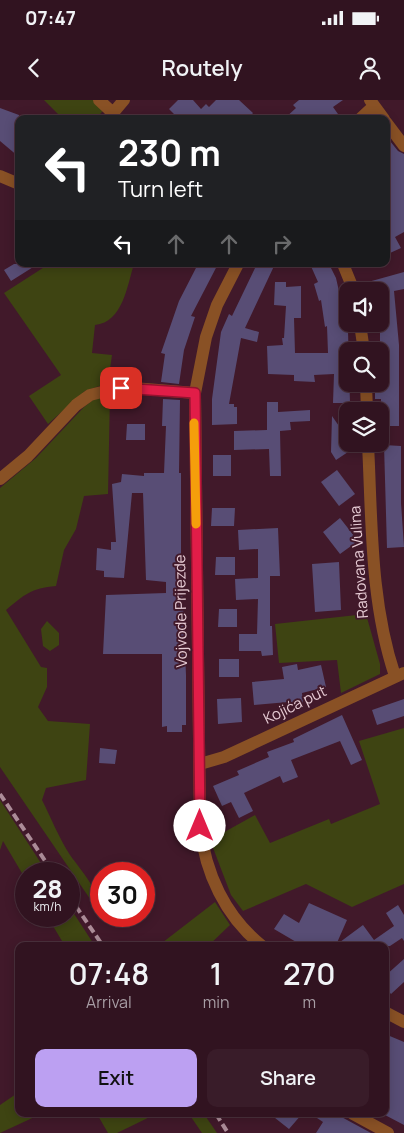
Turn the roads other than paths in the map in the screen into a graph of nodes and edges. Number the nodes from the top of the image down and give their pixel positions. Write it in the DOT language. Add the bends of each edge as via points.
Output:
graph roads {
  1 [pos="99,100"];
  2 [pos="124,100"];
  3 [pos="372,103"];
  4 [pos="110,115"];
  5 [pos="112,115"];
  6 [pos="363,115"];
  7 [pos="381,115"];
  8 [pos="390,127"];
  9 [pos="404,146"];
  10 [pos="0,176"];
  11 [pos="15,182"];
  12 [pos="236,267"];
  13 [pos="345,267"];
  14 [pos="351,282"];
  15 [pos="195,393"];
  16 [pos="368,452"];
  17 [pos="0,479"];
  18 [pos="399,675"];
  19 [pos="200,764"];
  20 [pos="258,942"];
  21 [pos="389,1013"];
  22 [pos="402,1017"];
  23 [pos="359,1117"];
  24 [pos="388,1133"];
  1 -- 4 [label="street"];
  2 -- 5 [label="street"];
  3 -- 6 [label="street"];
  3 -- 7 [label="street"];
  8 -- 9 [label="street"];
  10 -- 11 [label="street"];
  12 -- 15 [label="street, Vojvode Prijezde" via="217,305 206,337"];
  13 -- 14 [label="street"];
  15 -- 17 [label="street" via="121,388 90,395"];
  15 -- 19 [label="street, Vojvode Prijezde"];
  16 -- 18 [label="street, Radovana Vulina" via="377,605 384,642"];
  18 -- 19 [label="street, Kojića put" via="224,757"];
  19 -- 20 [label="street, Vojvode Prijezde" via="200,826 208,866 224,904"];
  21 -- 22 [label="street"];
  23 -- 24 [label="street"];
}
